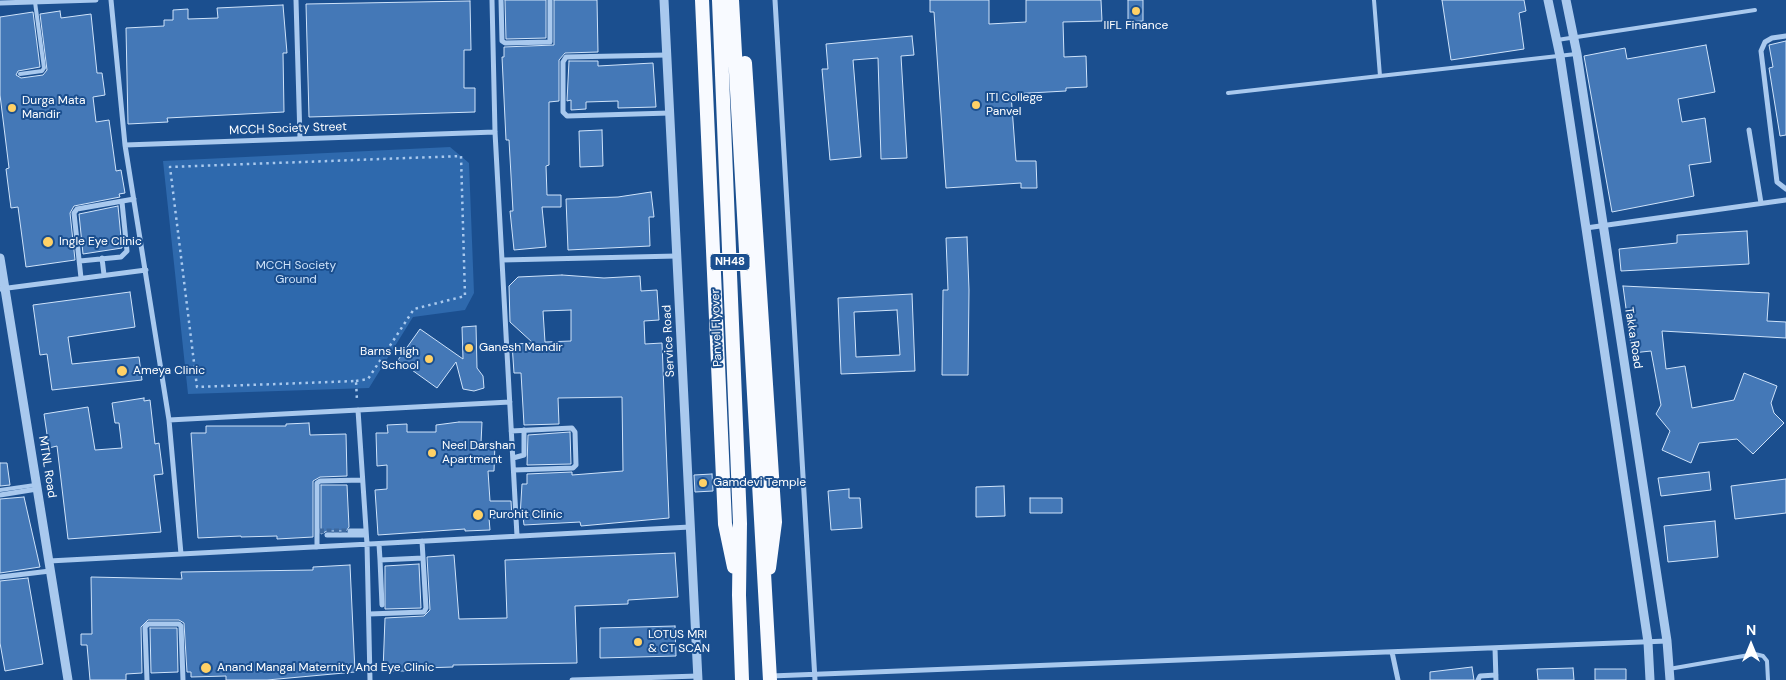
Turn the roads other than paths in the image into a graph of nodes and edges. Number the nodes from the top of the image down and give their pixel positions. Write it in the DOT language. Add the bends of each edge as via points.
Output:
graph roads {
  1 [pos="96,0"];
  2 [pos="111,0"];
  3 [pos="296,0"];
  4 [pos="492,0"];
  5 [pos="502,0"];
  6 [pos="550,0"];
  7 [pos="664,0"];
  8 [pos="702,0"];
  9 [pos="719,0"];
  10 [pos="732,0"];
  11 [pos="740,0"];
  12 [pos="775,0"];
  13 [pos="1374,0"];
  14 [pos="1548,0"];
  15 [pos="1566,0"];
  16 [pos="35,2"];
  17 [pos="0,3"];
  18 [pos="1755,10"];
  19 [pos="1786,36"];
  20 [pos="1574,37"];
  21 [pos="493,38"];
  22 [pos="502,38"];
  23 [pos="1556,40"];
  24 [pos="1577,54"];
  25 [pos="667,55"];
  26 [pos="1560,56"];
  27 [pos="20,74"];
  28 [pos="1380,76"];
  29 [pos="1228,93"];
  30 [pos="670,113"];
  31 [pos="1749,130"];
  32 [pos="495,132"];
  33 [pos="300,139"];
  34 [pos="125,145"];
  35 [pos="1786,189"];
  36 [pos="134,199"];
  37 [pos="1786,200"];
  38 [pos="122,202"];
  39 [pos="1760,203"];
  40 [pos="138,225"];
  41 [pos="1604,226"];
  42 [pos="126,227"];
  43 [pos="1586,228"];
  44 [pos="140,233"];
  45 [pos="127,235"];
  46 [pos="677,256"];
  47 [pos="0,258"];
  48 [pos="102,258"];
  49 [pos="502,260"];
  50 [pos="80,261"];
  51 [pos="146,270"];
  52 [pos="104,275"];
  53 [pos="81,278"];
  54 [pos="2,288"];
  55 [pos="510,402"];
  56 [pos="358,410"];
  57 [pos="169,420"];
  58 [pos="524,430"];
  59 [pos="512,431"];
  60 [pos="513,458"];
  61 [pos="514,470"];
  62 [pos="362,480"];
  63 [pos="38,487"];
  64 [pos="0,490"];
  65 [pos="0,495"];
  66 [pos="690,527"];
  67 [pos="366,533"];
  68 [pos="327,535"];
  69 [pos="517,536"];
  70 [pos="422,541"];
  71 [pos="367,544"];
  72 [pos="379,544"];
  73 [pos="319,547"];
  74 [pos="181,554"];
  75 [pos="423,558"];
  76 [pos="380,560"];
  77 [pos="49,561"];
  78 [pos="50,571"];
  79 [pos="0,577"];
  80 [pos="766,594"];
  81 [pos="739,595"];
  82 [pos="382,605"];
  83 [pos="368,614"];
  84 [pos="1667,641"];
  85 [pos="1648,642"];
  86 [pos="1495,648"];
  87 [pos="1392,652"];
  88 [pos="1669,669"];
  89 [pos="698,678"];
  90 [pos="770,678"];
  91 [pos="815,678"];
  92 [pos="1496,678"];
  93 [pos="68,680"];
  94 [pos="147,680"];
  95 [pos="183,680"];
  96 [pos="370,680"];
  97 [pos="572,680"];
  98 [pos="742,680"];
  99 [pos="1398,680"];
  100 [pos="1478,680"];
  101 [pos="1650,680"];
  102 [pos="1670,680"];
  103 [pos="1768,680"];
  1 -- 16 [label="street"];
  2 -- 34 [label="street"];
  3 -- 33 [label="street"];
  4 -- 21 [label="street"];
  5 -- 22 [label="street"];
  6 -- 22 [label="street" via="550,42 505,43"];
  7 -- 25 [label="street, Service Road"];
  8 -- 81 [label="highway" via="725,524"];
  9 -- 81 [label="highway, Panvel Flyover / NH48" via="740,523"];
  10 -- 80 [label="highway, NH48" via="759,522"];
  11 -- 80 [label="highway" via="775,522"];
  12 -- 91 [label="street"];
  13 -- 28 [label="lane"];
  14 -- 23 [label="street"];
  15 -- 20 [label="street, Takka Road"];
  16 -- 17 [label="street"];
  16 -- 27 [label="lane" via="44,68"];
  18 -- 20 [label="lane"];
  19 -- 35 [label="street" via="1765,42 1760,51 1777,182"];
  20 -- 23 [label="lane"];
  20 -- 24 [label="street, Takka Road"];
  21 -- 22 [label="street"];
  21 -- 32 [label="street"];
  23 -- 26 [label="street"];
  24 -- 26 [label="lane"];
  24 -- 41 [label="street, Takka Road"];
  25 -- 30 [label="street, Service Road"];
  25 -- 30 [label="street" via="566,58 563,62 563,112 567,116"];
  26 -- 28 [label="lane"];
  26 -- 43 [label="street"];
  28 -- 29 [label="lane"];
  30 -- 46 [label="street, Service Road"];
  31 -- 39 [label="street"];
  32 -- 33 [label="street, MCCH Society Street"];
  32 -- 49 [label="street"];
  33 -- 34 [label="street, MCCH Society Street"];
  34 -- 36 [label="street"];
  36 -- 38 [label="street"];
  36 -- 40 [label="street"];
  37 -- 39 [label="street"];
  38 -- 42 [label="street"];
  38 -- 50 [label="street" via="77,209 74,213"];
  39 -- 41 [label="street"];
  40 -- 42 [label="street"];
  40 -- 44 [label="street"];
  41 -- 43 [label="street"];
  41 -- 84 [label="street, Takka Road"];
  42 -- 45 [label="street"];
  43 -- 85 [label="street"];
  44 -- 45 [label="street"];
  44 -- 51 [label="street"];
  45 -- 48 [label="street" via="128,248 124,255"];
  46 -- 49 [label="street"];
  46 -- 66 [label="street, Service Road"];
  47 -- 54 [label="street, MTNL Road"];
  48 -- 50 [label="street"];
  48 -- 52 [label="street"];
  49 -- 55 [label="street"];
  50 -- 53 [label="street"];
  51 -- 52 [label="street"];
  51 -- 57 [label="street"];
  52 -- 53 [label="street"];
  53 -- 54 [label="street"];
  54 -- 63 [label="street, MTNL Road"];
  55 -- 56 [label="street"];
  55 -- 59 [label="street"];
  56 -- 57 [label="street"];
  56 -- 62 [label="street"];
  57 -- 74 [label="street"];
  58 -- 59 [label="street"];
  58 -- 60 [label="street" via="524,455"];
  58 -- 61 [label="street" via="572,428 575,432 576,465 573,468"];
  59 -- 60 [label="street"];
  60 -- 61 [label="street"];
  61 -- 69 [label="street"];
  62 -- 67 [label="street"];
  62 -- 73 [label="street" via="320,481 317,484"];
  63 -- 64 [label="lane"];
  63 -- 65 [label="street"];
  63 -- 77 [label="street, MTNL Road"];
  66 -- 69 [label="street"];
  66 -- 89 [label="street, Service Road"];
  67 -- 68 [label="street"];
  67 -- 71 [label="street"];
  69 -- 70 [label="street"];
  70 -- 72 [label="street"];
  70 -- 75 [label="street"];
  71 -- 72 [label="street"];
  71 -- 73 [label="street"];
  71 -- 83 [label="street"];
  72 -- 76 [label="street"];
  73 -- 74 [label="street"];
  74 -- 77 [label="street"];
  75 -- 76 [label="street"];
  75 -- 83 [label="street" via="424,612"];
  76 -- 82 [label="street"];
  77 -- 78 [label="street, MTNL Road"];
  78 -- 79 [label="street"];
  78 -- 93 [label="street, MTNL Road"];
  80 -- 90 [label="highway, NH48"];
  81 -- 98 [label="highway, NH48"];
  83 -- 96 [label="street"];
  84 -- 85 [label="street"];
  84 -- 88 [label="street, Takka Road"];
  85 -- 86 [label="street"];
  85 -- 101 [label="street"];
  86 -- 87 [label="street"];
  86 -- 92 [label="street"];
  87 -- 91 [label="street"];
  87 -- 99 [label="street"];
  88 -- 102 [label="street, Takka Road"];
  88 -- 103 [label="lane" via="1755,654 1767,662"];
  89 -- 97 [label="street"];
  90 -- 91 [label="street"];
  92 -- 100 [label="street" via="1480,676"];
  94 -- 95 [label="street" via="145,627 148,624 179,624"];
}
